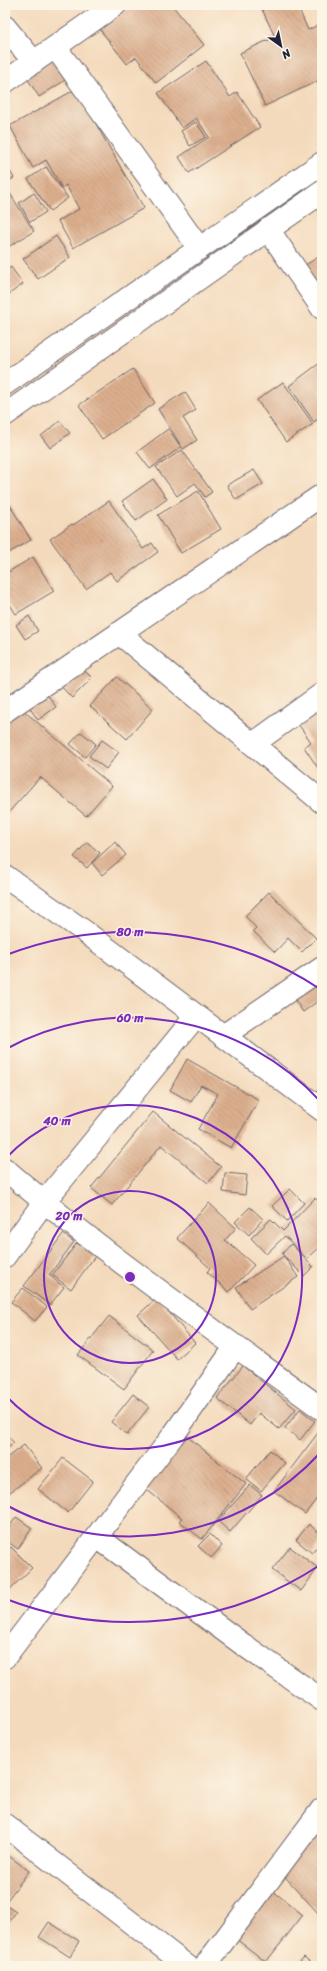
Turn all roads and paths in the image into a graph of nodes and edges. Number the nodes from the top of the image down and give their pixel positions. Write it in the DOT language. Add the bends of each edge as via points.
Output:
graph roads {
  1 [pos="115,5"];
  2 [pos="5,27"];
  3 [pos="56,48"];
  4 [pos="34,62"];
  5 [pos="5,82"];
  6 [pos="322,163"];
  7 [pos="322,192"];
  8 [pos="268,229"];
  9 [pos="199,248"];
  10 [pos="322,308"];
  11 [pos="5,384"];
  12 [pos="5,415"];
  13 [pos="322,495"];
  14 [pos="119,633"];
  15 [pos="322,694"];
  16 [pos="5,711"];
  17 [pos="253,744"];
  18 [pos="322,802"];
  19 [pos="5,876"];
  20 [pos="322,968"];
  21 [pos="196,1016"];
  22 [pos="223,1036"];
  23 [pos="322,1110"];
  24 [pos="5,1168"];
  25 [pos="44,1202"];
  26 [pos="5,1256"];
  27 [pos="236,1346"];
  28 [pos="322,1409"];
  29 [pos="97,1537"];
  30 [pos="7,1649"];
  31 [pos="322,1700"];
  32 [pos="322,1809"];
  33 [pos="5,1825"];
  34 [pos="187,1966"];
  35 [pos="205,1966"];
  1 -- 3 [label="street"];
  2 -- 4 [label="street"];
  3 -- 4 [label="street"];
  3 -- 9 [label="street"];
  4 -- 5 [label="street"];
  6 -- 9 [label="street"];
  7 -- 8 [label="street"];
  8 -- 10 [label="street"];
  8 -- 12 [label="street"];
  9 -- 11 [label="street"];
  13 -- 14 [label="street"];
  14 -- 16 [label="street"];
  14 -- 17 [label="street"];
  15 -- 17 [label="street"];
  17 -- 18 [label="street"];
  19 -- 21 [label="street" via="84,931"];
  20 -- 22 [label="street"];
  21 -- 22 [label="street"];
  21 -- 25 [label="street"];
  22 -- 23 [label="street"];
  24 -- 25 [label="street"];
  25 -- 26 [label="street"];
  25 -- 27 [label="street"];
  27 -- 28 [label="street"];
  27 -- 29 [label="street"];
  29 -- 30 [label="street"];
  29 -- 31 [label="street"];
  32 -- 35 [label="street"];
  33 -- 34 [label="street"];
}
